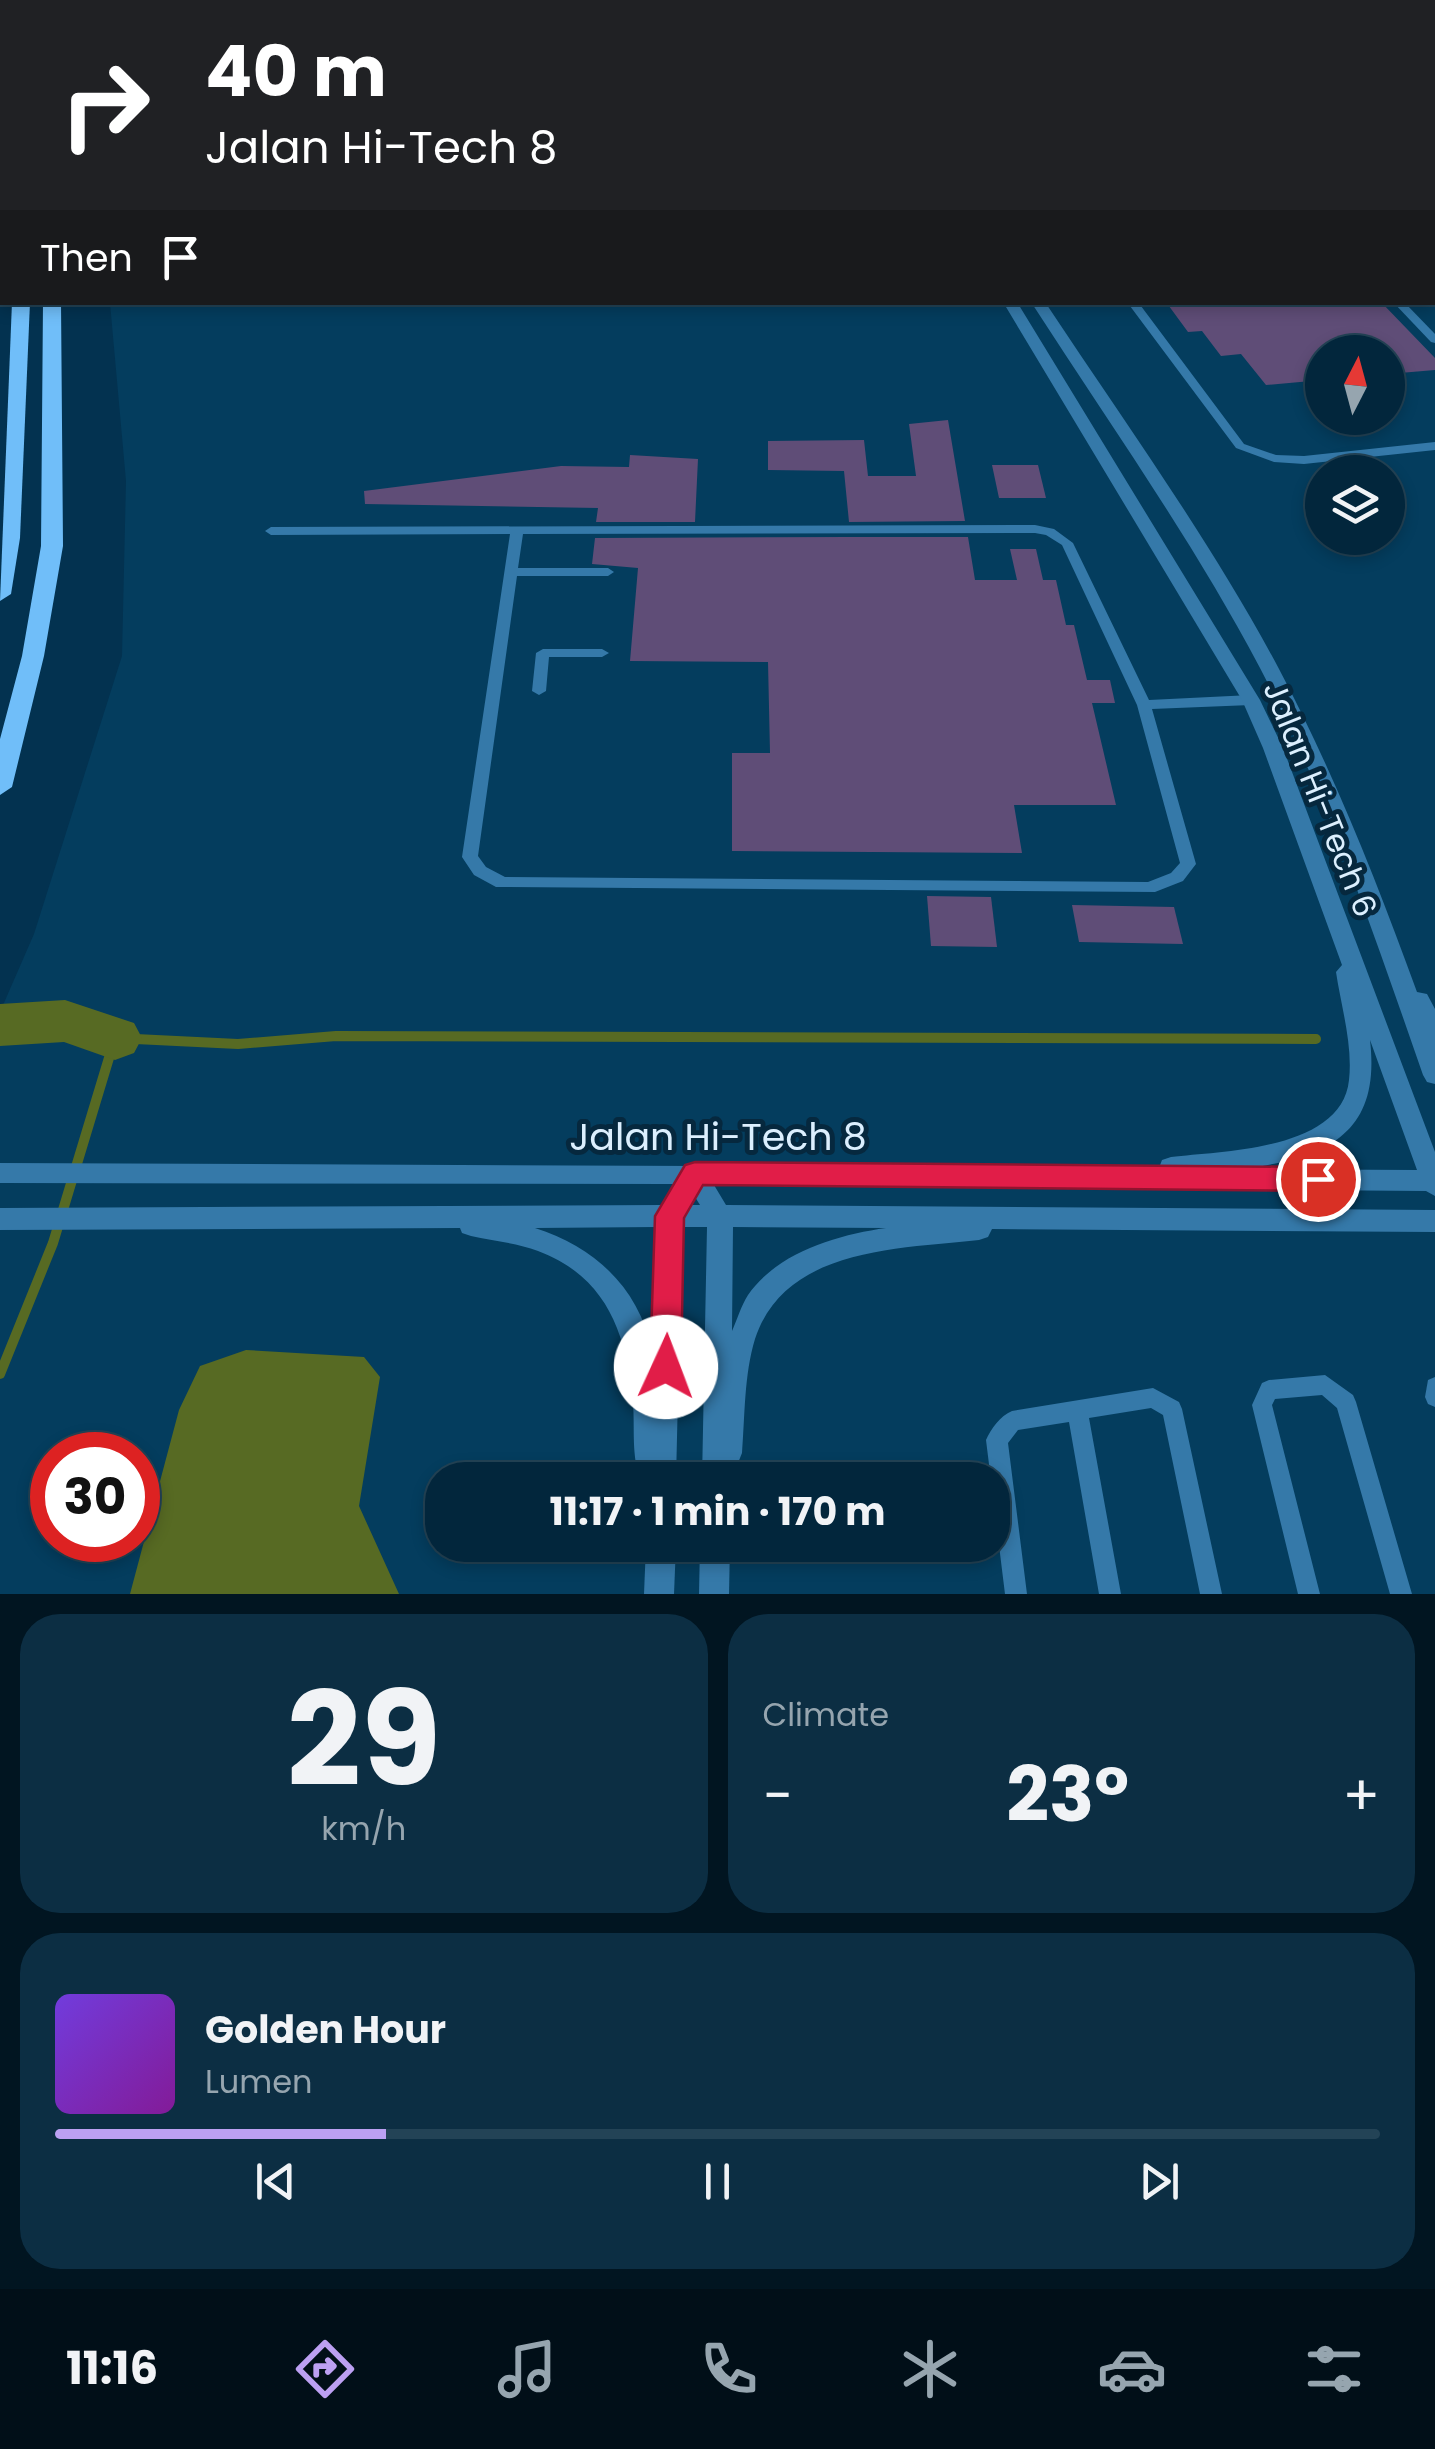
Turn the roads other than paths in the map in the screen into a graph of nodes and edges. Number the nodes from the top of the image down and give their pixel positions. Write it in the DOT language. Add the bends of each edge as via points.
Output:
graph roads {
  1 [pos="21,305"];
  2 [pos="52,305"];
  3 [pos="1012,305"];
  4 [pos="1040,305"];
  5 [pos="1134,305"];
  6 [pos="1401,305"];
  7 [pos="1435,340"];
  8 [pos="1435,446"];
  9 [pos="516,530"];
  10 [pos="271,531"];
  11 [pos="511,572"];
  12 [pos="608,572"];
  13 [pos="0,594"];
  14 [pos="602,653"];
  15 [pos="538,691"];
  16 [pos="1251,700"];
  17 [pos="1144,705"];
  18 [pos="0,787"];
  19 [pos="1342,933"];
  20 [pos="1385,937"];
  21 [pos="1435,1030"];
  22 [pos="1435,1075"];
  23 [pos="11,1174"];
  24 [pos="695,1174"];
  25 [pos="1094,1176"];
  26 [pos="1434,1182"];
  27 [pos="670,1216"];
  28 [pos="439,1217"];
  29 [pos="720,1218"];
  30 [pos="0,1219"];
  31 [pos="1060,1219"];
  32 [pos="1435,1221"];
  33 [pos="1435,1387"];
  34 [pos="1435,1396"];
  35 [pos="1077,1409"];
  36 [pos="651,1462"];
  37 [pos="663,1462"];
  38 [pos="716,1462"];
  39 [pos="726,1462"];
  40 [pos="660,1562"];
  41 [pos="715,1562"];
  42 [pos="659,1594"];
  43 [pos="714,1594"];
  44 [pos="1016,1594"];
  45 [pos="1110,1594"];
  46 [pos="1211,1594"];
  47 [pos="1309,1594"];
  48 [pos="1401,1594"];
  1 -- 13 [label="main road" via="10,538"];
  2 -- 18 [label="main road" via="52,546"];
  3 -- 16 [label="street, Jalan Hi-Tech 6"];
  4 -- 20 [label="street, Jalan Hi-Tech 6" via="1268,664"];
  5 -- 8 [label="lane" via="1240,446 1304,460"];
  6 -- 7 [label="lane"];
  9 -- 10 [label="lane"];
  9 -- 11 [label="lane"];
  9 -- 17 [label="lane" via="1050,532 1067,543"];
  11 -- 12 [label="lane"];
  11 -- 17 [label="lane" via="470,857 502,883 1149,888 1177,877 1188,864"];
  14 -- 15 [label="lane" via="543,653"];
  16 -- 17 [label="lane"];
  16 -- 19 [label="street, Jalan Hi-Tech 6"];
  19 -- 25 [label="street" via="1362,1084 1341,1120 1319,1140 1286,1152"];
  19 -- 26 [label="street, Jalan Hi-Tech 6"];
  20 -- 21 [label="street"];
  20 -- 22 [label="street, Jalan Hi-Tech 6"];
  23 -- 24 [label="street, Jalan Hi-Tech 8"];
  24 -- 25 [label="street, Jalan Hi-Tech 8"];
  24 -- 27 [label="street"];
  24 -- 29 [label="street"];
  25 -- 26 [label="street, Jalan Hi-Tech 8"];
  27 -- 28 [label="street"];
  27 -- 29 [label="street"];
  27 -- 37 [label="street"];
  28 -- 30 [label="street"];
  28 -- 36 [label="street" via="550,1244 613,1287 638,1337"];
  29 -- 31 [label="street"];
  29 -- 38 [label="street"];
  31 -- 32 [label="street"];
  31 -- 39 [label="street" via="842,1246 782,1277 742,1336"];
  33 -- 34 [label="lane"];
  35 -- 44 [label="lane" via="1012,1421 998,1440"];
  35 -- 45 [label="lane"];
  35 -- 46 [label="lane" via="1153,1398 1172,1409"];
  40 -- 42 [label="street"];
  41 -- 43 [label="street"];
  47 -- 48 [label="lane" via="1262,1404 1269,1390 1325,1385 1346,1402"];
}
